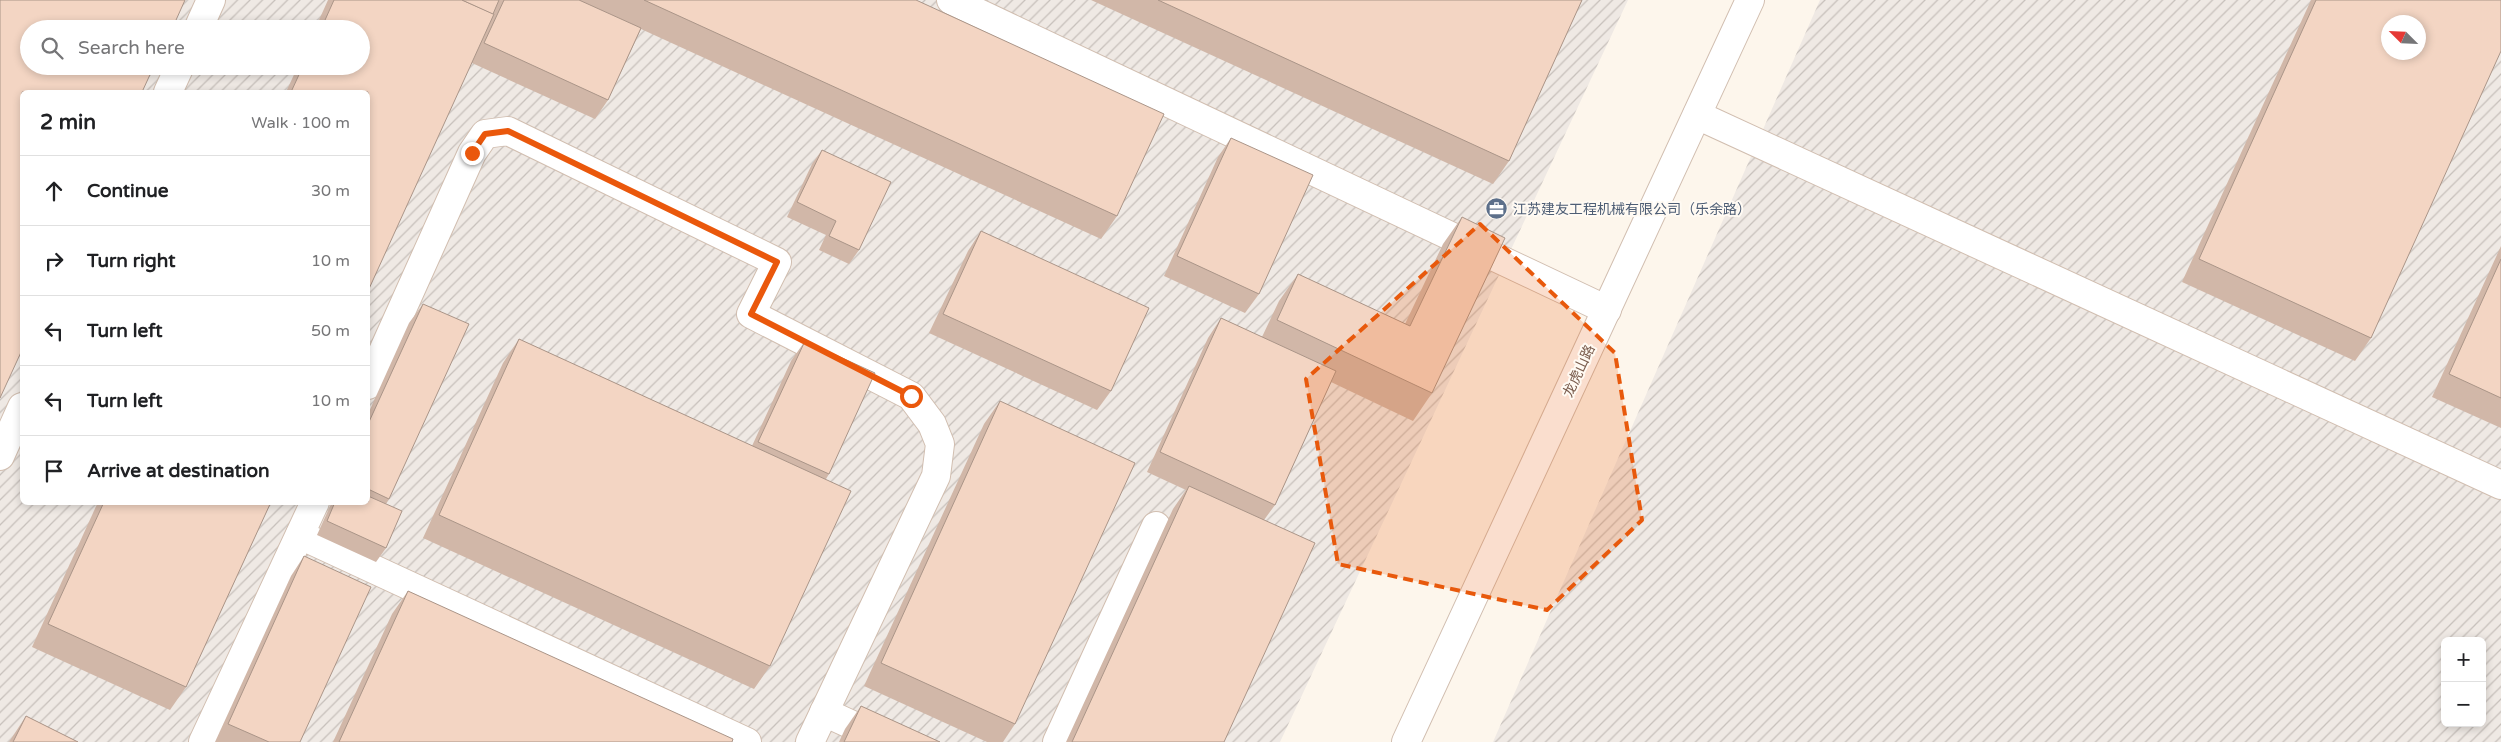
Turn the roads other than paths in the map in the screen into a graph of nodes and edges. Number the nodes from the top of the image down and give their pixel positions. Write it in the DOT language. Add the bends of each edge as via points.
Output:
graph roads {
  1 [pos="211,0"];
  2 [pos="951,0"];
  3 [pos="1750,0"];
  4 [pos="202,20"];
  5 [pos="176,75"];
  6 [pos="169,90"];
  7 [pos="1697,114"];
  8 [pos="1608,310"];
  9 [pos="370,381"];
  10 [pos="20,411"];
  11 [pos="0,456"];
  12 [pos="2501,485"];
  13 [pos="314,505"];
  14 [pos="1156,526"];
  15 [pos="300,535"];
  16 [pos="824,712"];
  17 [pos="203,742"];
  18 [pos="747,742"];
  19 [pos="810,742"];
  20 [pos="890,742"];
  21 [pos="1057,742"];
  22 [pos="1406,742"];
  1 -- 4 [label="street"];
  2 -- 8 [label="street"];
  3 -- 7 [label="street, 龙虎山路"];
  5 -- 6 [label="street"];
  7 -- 8 [label="street, 龙虎山路"];
  7 -- 12 [label="street"];
  8 -- 22 [label="street, 龙虎山路"];
  9 -- 16 [label="street" via="472,153 485,134 508,131 777,262 751,314 911,396 932,424 940,444 936,476"];
  10 -- 11 [label="street"];
  13 -- 15 [label="street"];
  14 -- 21 [label="street"];
  15 -- 17 [label="street"];
  15 -- 18 [label="street"];
  16 -- 19 [label="street"];
  16 -- 20 [label="street"];
}
